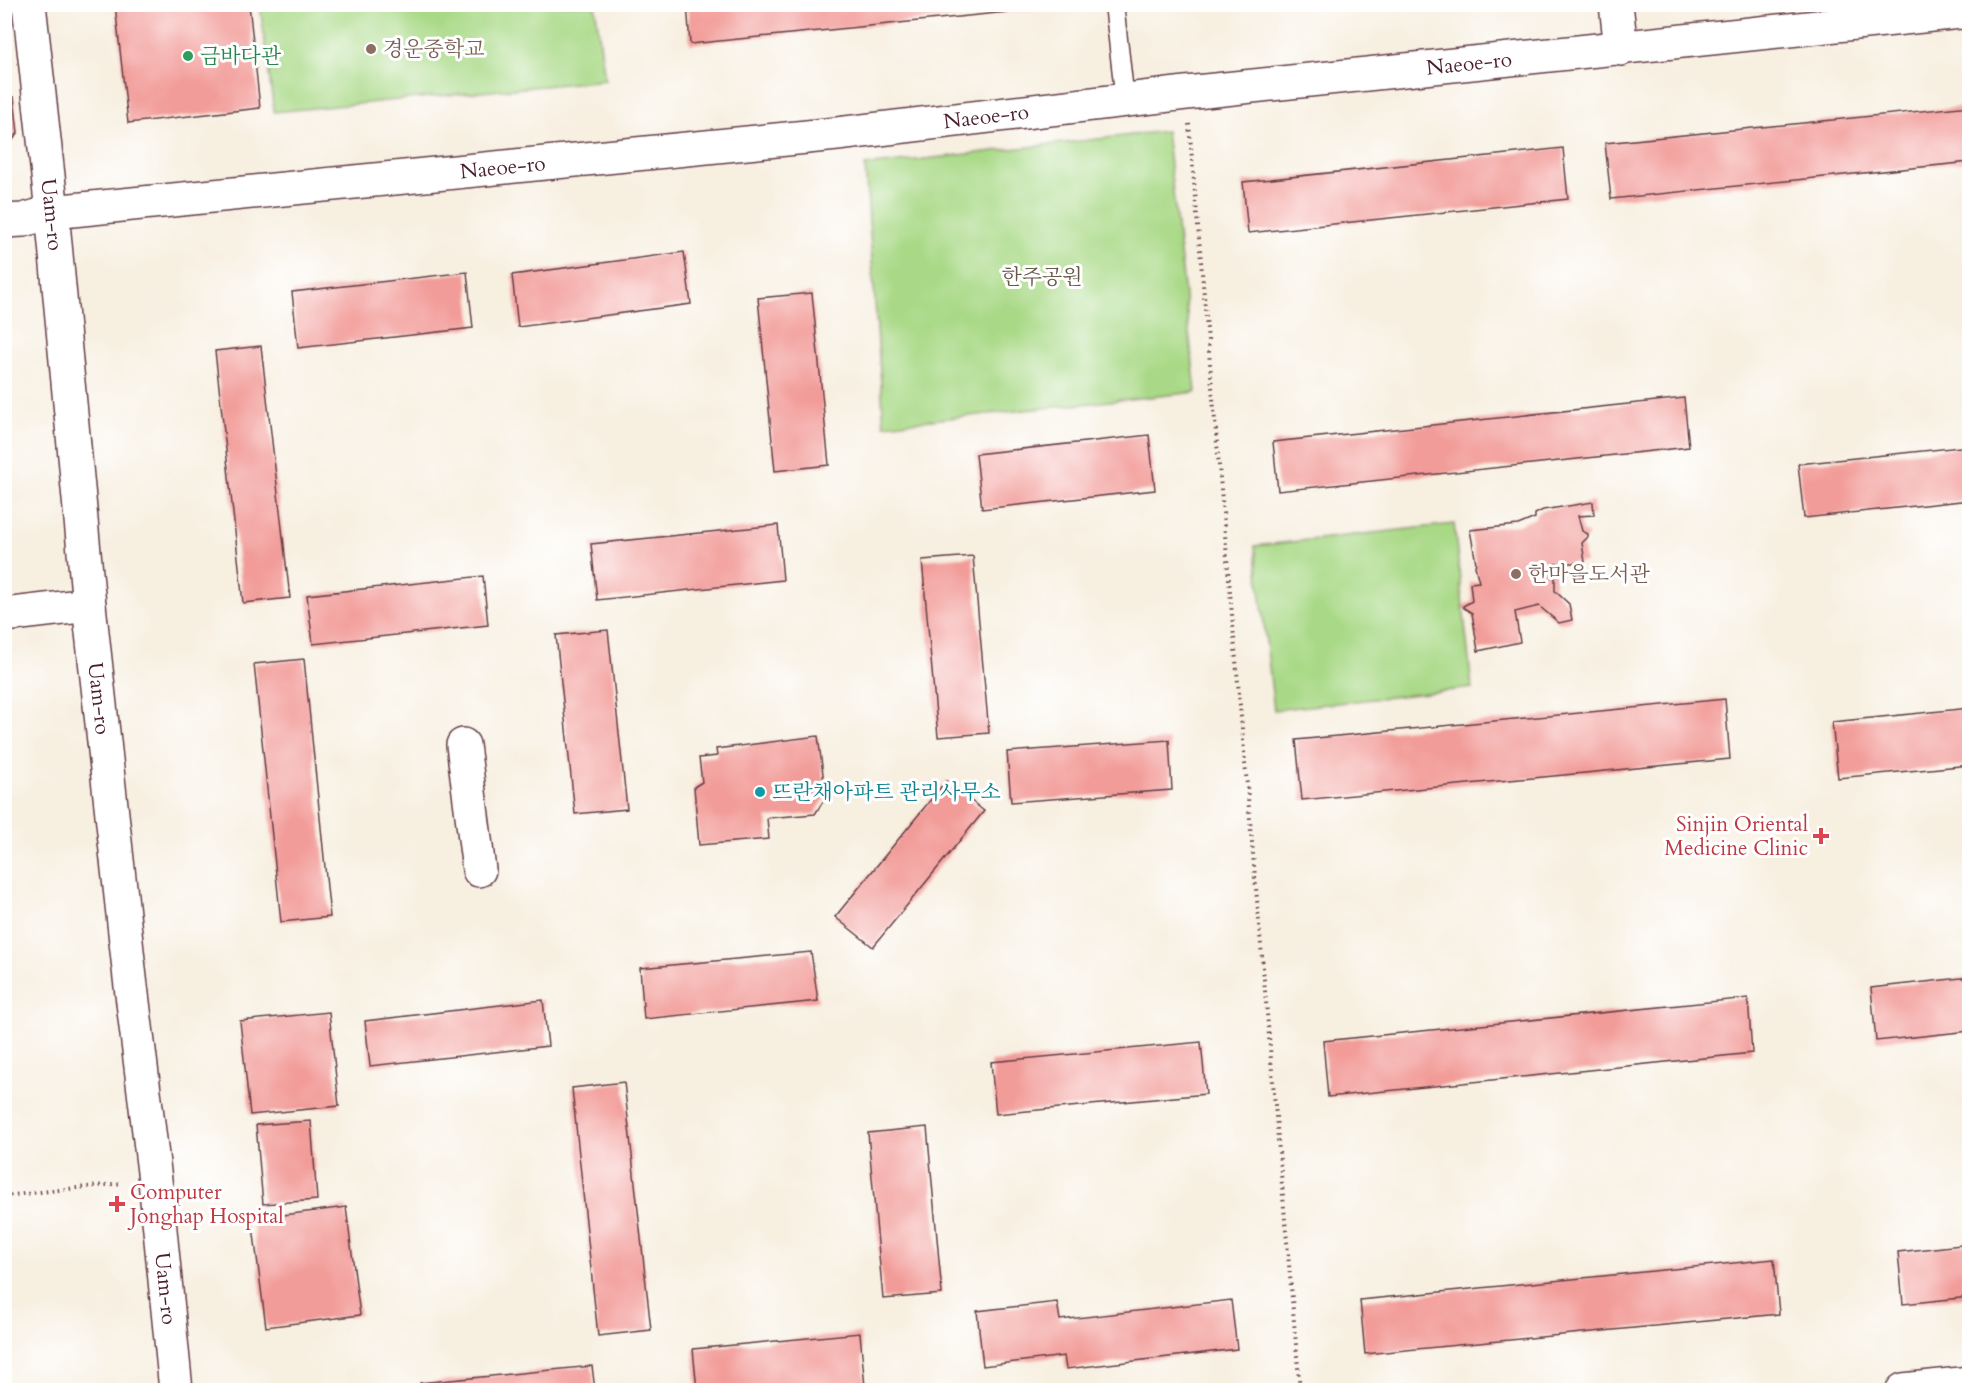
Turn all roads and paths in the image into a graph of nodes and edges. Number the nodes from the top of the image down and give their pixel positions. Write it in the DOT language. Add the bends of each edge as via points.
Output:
graph roads {
  1 [pos="28,4"];
  2 [pos="1114,4"];
  3 [pos="1616,4"];
  4 [pos="1970,11"];
  5 [pos="1621,48"];
  6 [pos="1186,93"];
  7 [pos="1125,101"];
  8 [pos="52,212"];
  9 [pos="4,221"];
  10 [pos="89,605"];
  11 [pos="4,615"];
  12 [pos="464,745"];
  13 [pos="479,870"];
  14 [pos="155,1180"];
  15 [pos="4,1196"];
  16 [pos="1970,1383"];
  17 [pos="176,1390"];
  18 [pos="1300,1390"];
  19 [pos="1903,1390"];
  1 -- 8 [label="street, Uam-ro"];
  2 -- 7 [label="lane"];
  3 -- 5 [label="street"];
  4 -- 5 [label="street, Naeoe-ro"];
  5 -- 6 [label="street, Naeoe-ro"];
  6 -- 7 [label="street, Naeoe-ro"];
  6 -- 18 [label="path"];
  7 -- 8 [label="street, Naeoe-ro" via="837,134"];
  8 -- 9 [label="street, Naeoe-ro"];
  8 -- 10 [label="street, Uam-ro"];
  10 -- 11 [label="street"];
  10 -- 14 [label="street, Uam-ro"];
  12 -- 13 [label="street"];
  14 -- 15 [label="path"];
  14 -- 17 [label="street, Uam-ro"];
  16 -- 19 [label="street"];
}
